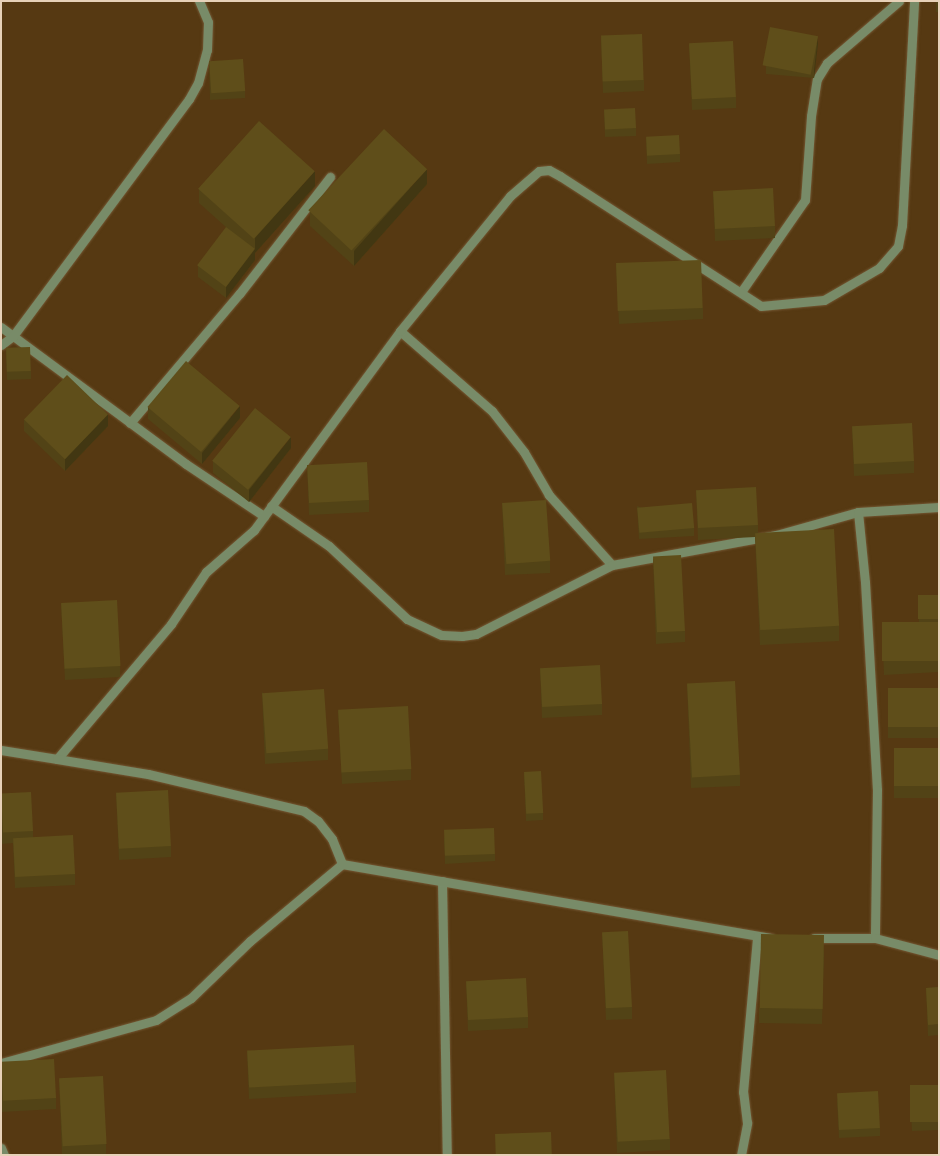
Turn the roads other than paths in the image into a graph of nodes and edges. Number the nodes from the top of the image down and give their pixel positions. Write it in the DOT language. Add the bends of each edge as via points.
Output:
graph roads {
  1 [pos="199,1"];
  2 [pos="899,1"];
  3 [pos="914,1"];
  4 [pos="330,177"];
  5 [pos="740,292"];
  6 [pos="1,327"];
  7 [pos="400,331"];
  8 [pos="13,336"];
  9 [pos="1,345"];
  10 [pos="130,423"];
  11 [pos="271,506"];
  12 [pos="939,507"];
  13 [pos="858,512"];
  14 [pos="264,516"];
  15 [pos="612,565"];
  16 [pos="1,750"];
  17 [pos="57,759"];
  18 [pos="342,864"];
  19 [pos="442,881"];
  20 [pos="757,938"];
  21 [pos="786,938"];
  22 [pos="806,938"];
  23 [pos="875,938"];
  24 [pos="939,955"];
  25 [pos="1,1063"];
  26 [pos="1,1148"];
  27 [pos="4,1155"];
  28 [pos="447,1155"];
  29 [pos="741,1155"];
  1 -- 8 [label="street" via="209,36 198,83"];
  2 -- 5 [label="street" via="827,62 817,79 805,200"];
  3 -- 5 [label="street" via="902,225 898,246 879,268 824,300 761,306"];
  4 -- 10 [label="street" via="240,292"];
  5 -- 7 [label="street" via="560,176 549,170 539,171 510,196"];
  6 -- 8 [label="street"];
  7 -- 11 [label="street"];
  7 -- 15 [label="street" via="492,411 524,452 549,495"];
  8 -- 9 [label="street"];
  8 -- 10 [label="street"];
  10 -- 14 [label="street"];
  11 -- 14 [label="street"];
  11 -- 15 [label="street" via="329,546 407,619 442,634 476,634"];
  12 -- 13 [label="street"];
  13 -- 15 [label="street" via="776,535"];
  13 -- 23 [label="street" via="877,790"];
  14 -- 17 [label="street" via="247,536 206,572 171,624"];
  16 -- 17 [label="street"];
  17 -- 18 [label="street" via="148,774 304,811 318,821 332,839"];
  18 -- 19 [label="street"];
  18 -- 25 [label="street" via="250,941 191,998 156,1020"];
  19 -- 20 [label="street"];
  19 -- 28 [label="street"];
  20 -- 21 [label="street"];
  20 -- 29 [label="street" via="743,1092 747,1123"];
  22 -- 23 [label="street"];
  23 -- 24 [label="street"];
  26 -- 27 [label="street"];
}
